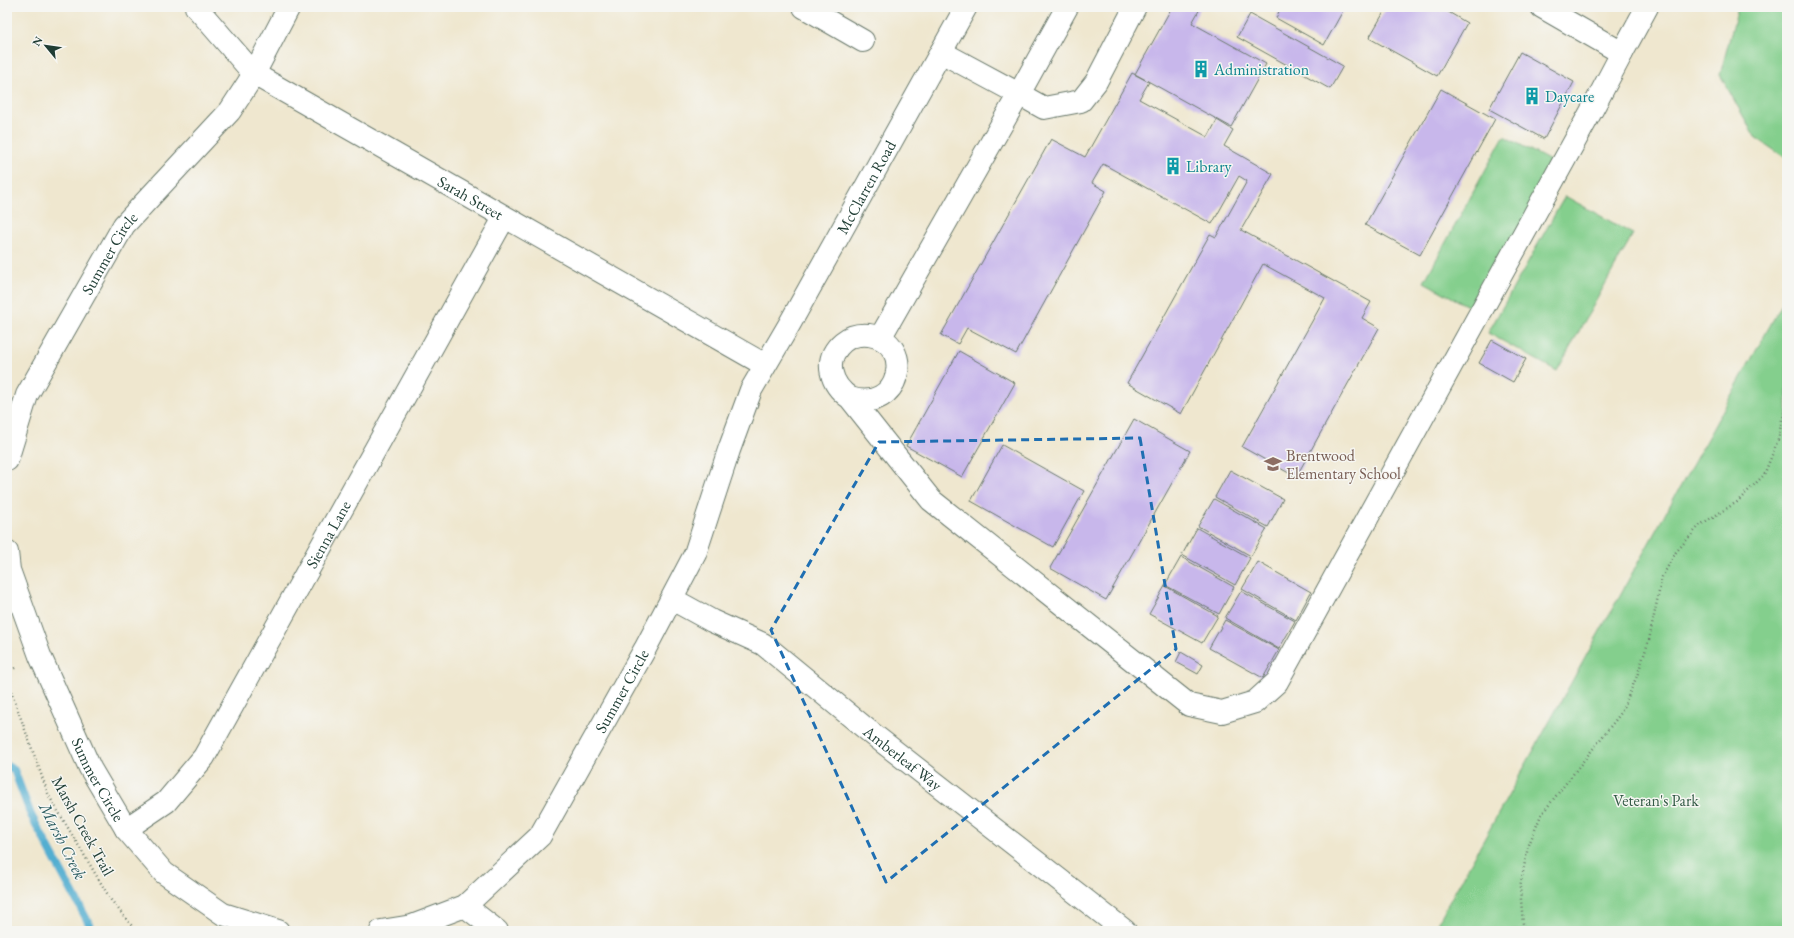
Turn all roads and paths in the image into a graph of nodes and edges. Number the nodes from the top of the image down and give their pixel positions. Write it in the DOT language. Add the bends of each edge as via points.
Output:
graph roads {
  1 [pos="196,7"];
  2 [pos="289,7"];
  3 [pos="804,7"];
  4 [pos="966,7"];
  5 [pos="1067,7"];
  6 [pos="1135,7"];
  7 [pos="1542,7"];
  8 [pos="1647,7"];
  9 [pos="863,41"];
  10 [pos="941,52"];
  11 [pos="1622,53"];
  12 [pos="254,74"];
  13 [pos="1019,94"];
  14 [pos="504,218"];
  15 [pos="880,338"];
  16 [pos="765,366"];
  17 [pos="850,398"];
  18 [pos="1787,410"];
  19 [pos="7,460"];
  20 [pos="7,552"];
  21 [pos="672,599"];
  22 [pos="7,680"];
  23 [pos="126,829"];
  24 [pos="465,906"];
  25 [pos="136,931"];
  26 [pos="278,931"];
  27 [pos="382,931"];
  28 [pos="497,931"];
  29 [pos="1125,931"];
  30 [pos="1526,931"];
  1 -- 12 [label="street, Sarah Street"];
  2 -- 12 [label="street, Summer Circle"];
  3 -- 9 [label="street"];
  4 -- 10 [label="street, McClarren Road"];
  5 -- 13 [label="street"];
  6 -- 13 [label="street" via="1096,82 1081,101 1044,108"];
  7 -- 11 [label="street"];
  8 -- 11 [label="street"];
  10 -- 13 [label="street"];
  10 -- 16 [label="street, McClarren Road"];
  11 -- 17 [label="street" via="1277,682 1255,702 1222,712 1189,705 931,500"];
  12 -- 14 [label="street, Sarah Street"];
  12 -- 19 [label="street, Summer Circle" via="230,112 124,225 27,395"];
  13 -- 15 [label="street"];
  14 -- 16 [label="street, Sarah Street"];
  14 -- 23 [label="street, Sienna Lane" via="204,757 166,802"];
  15 -- 17 [label="street" via="894,351 897,362 896,378 891,388 882,396 869,401"];
  15 -- 17 [label="street" via="863,334 852,336 835,352 831,371 834,382 840,392"];
  16 -- 21 [label="street, Summer Circle" via="749,396 695,554"];
  18 -- 30 [label="path" via="1764,475 1737,502 1700,525 1676,552 1662,577 1648,640 1637,676 1621,713 1542,815 1528,847 1520,887 1523,924"];
  20 -- 23 [label="street, Summer Circle" via="9,570 40,656 90,768"];
  21 -- 24 [label="street, Summer Circle" via="540,836"];
  21 -- 29 [label="street, Amberleaf Way" via="762,644 870,732"];
  22 -- 25 [label="path, Marsh Creek Trail" via="49,796 111,900"];
  23 -- 26 [label="street, Summer Circle" via="164,873 223,914"];
  24 -- 27 [label="street, Summer Circle" via="412,926"];
  24 -- 28 [label="street"];
}
